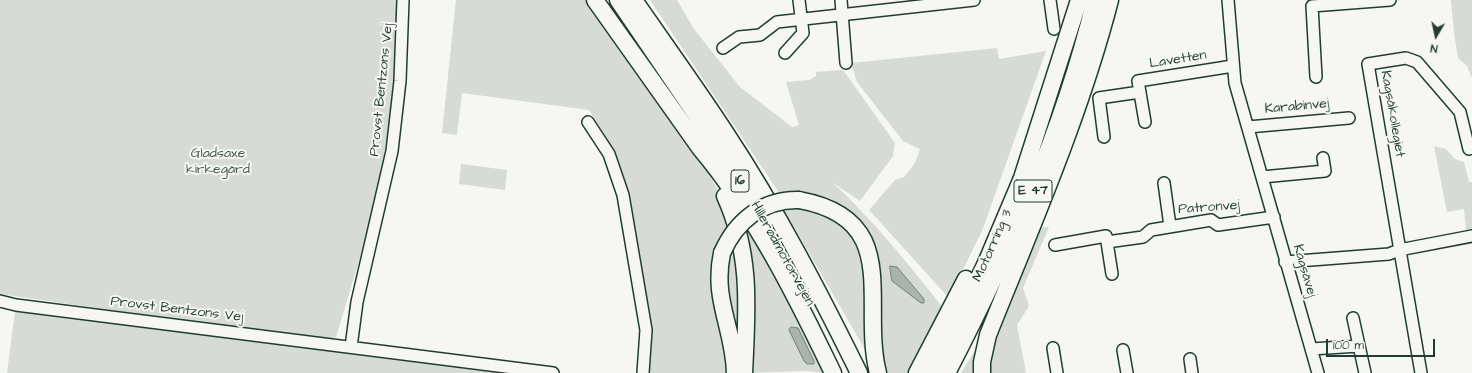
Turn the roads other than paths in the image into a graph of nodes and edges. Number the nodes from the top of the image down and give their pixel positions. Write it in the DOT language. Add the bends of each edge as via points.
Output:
graph roads {
  1 [pos="404,0"];
  2 [pos="595,0"];
  3 [pos="604,0"];
  4 [pos="618,0"];
  5 [pos="634,0"];
  6 [pos="646,0"];
  7 [pos="799,0"];
  8 [pos="841,0"];
  9 [pos="974,0"];
  10 [pos="1050,0"];
  11 [pos="1079,0"];
  12 [pos="1105,0"];
  13 [pos="1228,0"];
  14 [pos="1390,0"];
  15 [pos="948,1"];
  16 [pos="842,15"];
  17 [pos="802,19"];
  18 [pos="1054,29"];
  19 [pos="723,48"];
  20 [pos="785,53"];
  21 [pos="846,63"];
  22 [pos="1233,66"];
  23 [pos="648,72"];
  24 [pos="1316,78"];
  25 [pos="1140,92"];
  26 [pos="1349,118"];
  27 [pos="588,122"];
  28 [pos="1145,122"];
  29 [pos="1248,127"];
  30 [pos="727,135"];
  31 [pos="1104,137"];
  32 [pos="700,148"];
  33 [pos="1469,148"];
  34 [pos="1323,158"];
  35 [pos="1262,177"];
  36 [pos="1022,178"];
  37 [pos="1164,183"];
  38 [pos="1274,217"];
  39 [pos="1170,226"];
  40 [pos="1472,236"];
  41 [pos="1108,242"];
  42 [pos="1055,245"];
  43 [pos="1399,250"];
  44 [pos="1019,258"];
  45 [pos="1285,262"];
  46 [pos="804,265"];
  47 [pos="1112,274"];
  48 [pos="0,301"];
  49 [pos="1353,318"];
  50 [pos="1359,346"];
  51 [pos="351,347"];
  52 [pos="1053,348"];
  53 [pos="1311,349"];
  54 [pos="1124,350"];
  55 [pos="1190,359"];
  56 [pos="553,373"];
  57 [pos="643,373"];
  58 [pos="735,373"];
  59 [pos="744,373"];
  60 [pos="833,373"];
  61 [pos="845,373"];
  62 [pos="859,373"];
  63 [pos="871,373"];
  64 [pos="878,373"];
  65 [pos="917,373"];
  66 [pos="931,373"];
  67 [pos="948,373"];
  68 [pos="982,373"];
  69 [pos="1057,373"];
  70 [pos="1127,373"];
  71 [pos="1192,373"];
  72 [pos="1318,373"];
  73 [pos="1365,373"];
  74 [pos="1421,373"];
  1 -- 51 [label="street, Provst Bentzons Vej" via="400,81 392,151 357,302"];
  2 -- 23 [label="highway" via="623,42"];
  3 -- 23 [label="highway"];
  4 -- 61 [label="highway, Hillerødmotorvejen / 16" via="750,198 792,270"];
  5 -- 30 [label="highway, Hillerødmotorvejen / 16"];
  6 -- 30 [label="highway" via="711,100"];
  7 -- 17 [label="street"];
  8 -- 16 [label="street"];
  9 -- 15 [label="street"];
  10 -- 18 [label="street"];
  11 -- 36 [label="highway, Motorring 3 / E 47"];
  12 -- 44 [label="highway" via="1088,75 1054,175"];
  12 -- 67 [label="highway, Motorring 3 / E 47" via="1031,198 985,300"];
  13 -- 22 [label="street, Kagsåvej"];
  14 -- 24 [label="street" via="1312,6"];
  15 -- 16 [label="street"];
  16 -- 17 [label="street"];
  16 -- 21 [label="street"];
  17 -- 19 [label="street" via="777,22 760,35 739,38"];
  17 -- 20 [label="street" via="803,33"];
  22 -- 25 [label="street, Lavetten" via="1138,81"];
  22 -- 29 [label="street, Kagsåvej" via="1235,83"];
  23 -- 32 [label="highway"];
  25 -- 28 [label="street"];
  25 -- 31 [label="street" via="1099,98"];
  26 -- 29 [label="street, Karabinvej"];
  27 -- 57 [label="street" via="609,154 623,195 646,330"];
  29 -- 35 [label="street, Kagsåvej"];
  30 -- 46 [label="highway, Hillerødmotorvejen / 16"];
  32 -- 59 [label="highway" via="722,189 740,237 747,287"];
  32 -- 60 [label="highway" via="719,170 769,250"];
  33 -- 43 [label="street, Kagsåkollegiet" via="1460,112 1416,62 1406,58 1368,64"];
  34 -- 35 [label="street" via="1324,171"];
  35 -- 38 [label="street, Kagsåvej"];
  36 -- 65 [label="highway"];
  36 -- 66 [label="highway, Motorring 3 / E 47" via="986,263"];
  37 -- 39 [label="street, Patronvej"];
  38 -- 39 [label="street, Patronvej" via="1218,225 1211,220"];
  38 -- 45 [label="street, Kagsåvej"];
  39 -- 41 [label="street, Patronvej" via="1151,230 1143,237"];
  40 -- 43 [label="street"];
  41 -- 42 [label="street, Patronvej" via="1106,236"];
  41 -- 47 [label="street"];
  43 -- 45 [label="street" via="1389,254"];
  43 -- 74 [label="street, Kagsåkollegiet"];
  44 -- 67 [label="highway" via="974,341"];
  44 -- 68 [label="highway" via="988,335"];
  45 -- 53 [label="street, Kagsåvej"];
  46 -- 62 [label="highway, Hillerødmotorvejen / 16"];
  46 -- 63 [label="highway" via="846,326"];
  48 -- 51 [label="street, Provst Bentzons Vej"];
  49 -- 50 [label="street"];
  50 -- 53 [label="street"];
  50 -- 73 [label="street"];
  51 -- 56 [label="street, Provst Bentzons Vej"];
  52 -- 69 [label="street"];
  53 -- 72 [label="street, Kagsåvej"];
  54 -- 70 [label="street"];
  55 -- 71 [label="street"];
  58 -- 64 [label="highway, bridge" via="731,342 720,296 718,275 722,253 736,228 754,212 780,202 799,200 816,204 843,217 860,235 867,248 872,272 872,346"];
}
